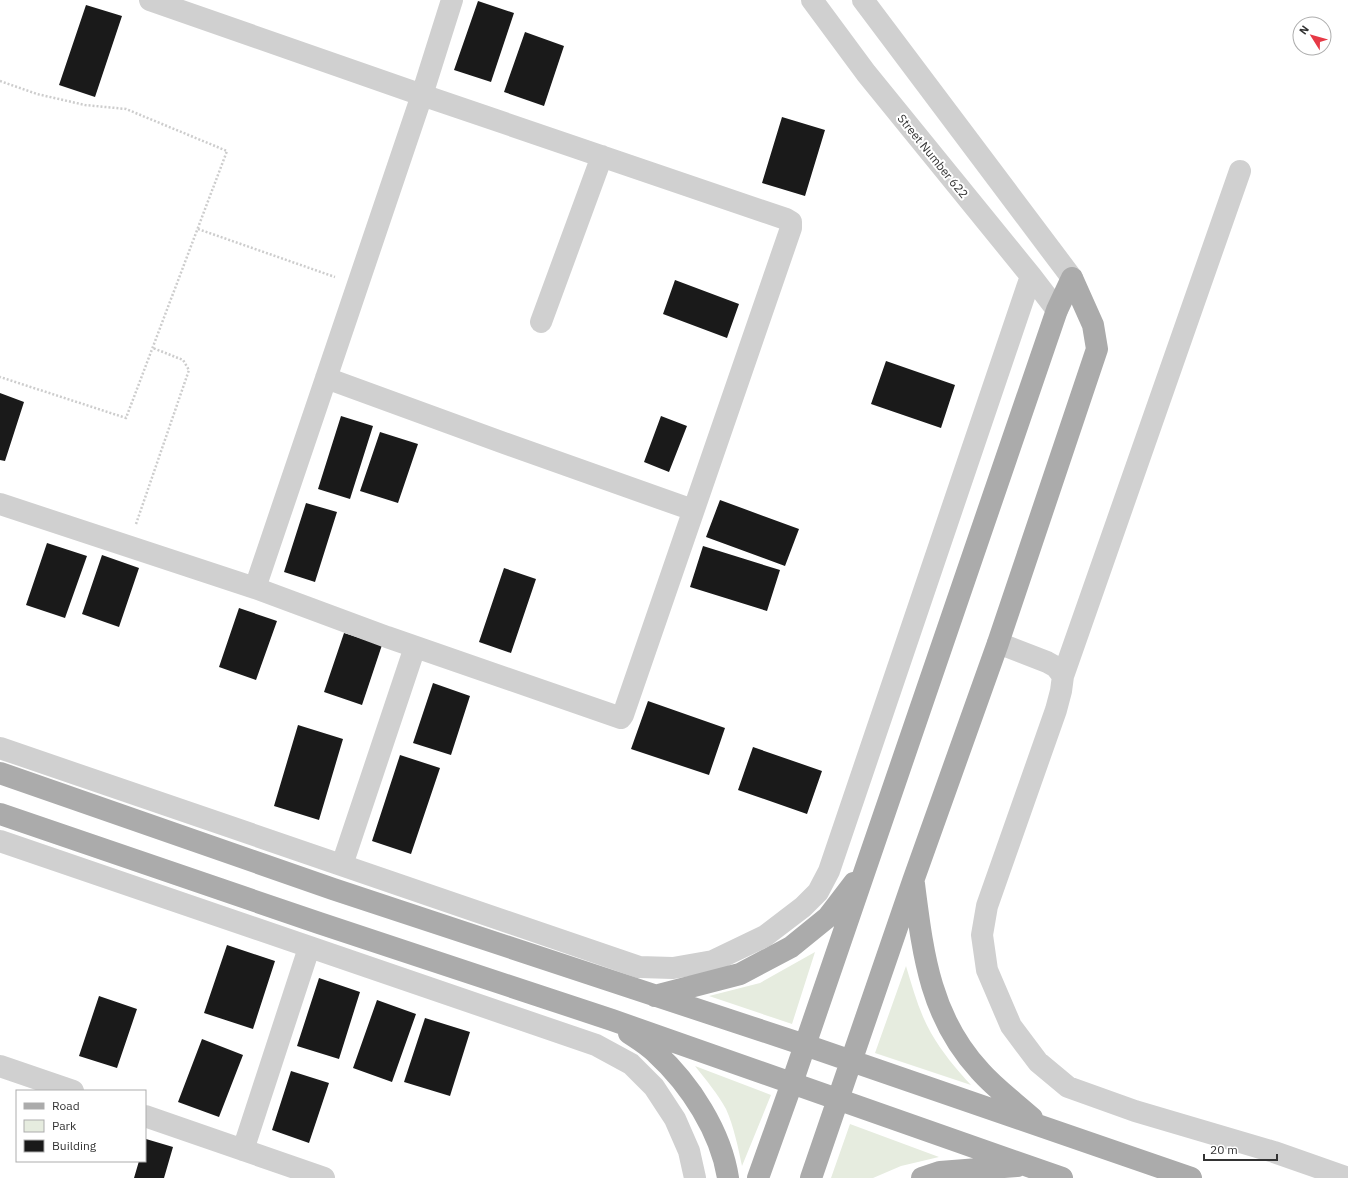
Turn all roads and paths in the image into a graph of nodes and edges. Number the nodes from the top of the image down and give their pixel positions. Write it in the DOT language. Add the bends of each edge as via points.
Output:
graph roads {
  1 [pos="150,0"];
  2 [pos="452,0"];
  3 [pos="812,0"];
  4 [pos="863,0"];
  5 [pos="0,81"];
  6 [pos="422,95"];
  7 [pos="602,156"];
  8 [pos="1240,171"];
  9 [pos="198,229"];
  10 [pos="1031,276"];
  11 [pos="1072,278"];
  12 [pos="358,285"];
  13 [pos="1057,310"];
  14 [pos="541,322"];
  15 [pos="153,348"];
  16 [pos="0,377"];
  17 [pos="326,378"];
  18 [pos="0,504"];
  19 [pos="693,510"];
  20 [pos="128,547"];
  21 [pos="255,588"];
  22 [pos="998,643"];
  23 [pos="415,647"];
  24 [pos="1063,676"];
  25 [pos="0,748"];
  26 [pos="0,773"];
  27 [pos="0,814"];
  28 [pos="0,841"];
  29 [pos="342,865"];
  30 [pos="865,868"];
  31 [pos="913,881"];
  32 [pos="310,948"];
  33 [pos="655,996"];
  34 [pos="612,1020"];
  35 [pos="805,1045"];
  36 [pos="851,1061"];
  37 [pos="0,1066"];
  38 [pos="792,1083"];
  39 [pos="70,1090"];
  40 [pos="839,1099"];
  41 [pos="146,1116"];
  42 [pos="1039,1125"];
  43 [pos="243,1150"];
  44 [pos="1026,1165"];
  45 [pos="324,1178"];
  46 [pos="695,1178"];
  47 [pos="728,1178"];
  48 [pos="758,1178"];
  49 [pos="811,1178"];
  50 [pos="922,1178"];
  51 [pos="1062,1178"];
  52 [pos="1192,1178"];
  53 [pos="1348,1178"];
  1 -- 6 [label="street"];
  2 -- 6 [label="street"];
  3 -- 10 [label="street, Street Number 622" via="866,74"];
  4 -- 11 [label="street"];
  5 -- 9 [label="path" via="37,94 85,105 126,110 227,151"];
  6 -- 7 [label="street"];
  6 -- 12 [label="street"];
  7 -- 14 [label="street"];
  7 -- 19 [label="street" via="791,222"];
  8 -- 24 [label="street"];
  9 -- 12 [label="path"];
  9 -- 15 [label="path"];
  10 -- 13 [label="street, Street Number 622"];
  10 -- 29 [label="street" via="829,871 818,892 803,907 765,936 713,961 673,968 639,967"];
  11 -- 13 [label="main road"];
  11 -- 22 [label="main road" via="1093,325 1097,349"];
  12 -- 17 [label="street"];
  13 -- 30 [label="main road"];
  15 -- 16 [label="path" via="126,418"];
  15 -- 20 [label="path" via="183,360 189,370"];
  17 -- 19 [label="street"];
  17 -- 21 [label="street"];
  18 -- 20 [label="street"];
  19 -- 23 [label="street" via="621,718"];
  20 -- 21 [label="street"];
  21 -- 23 [label="street"];
  22 -- 24 [label="street" via="1047,662 1056,667"];
  22 -- 31 [label="main road"];
  23 -- 29 [label="street"];
  24 -- 53 [label="street" via="1056,710 987,906 982,936 986,970 1011,1026 1038,1062 1068,1087 1135,1111 1274,1152"];
  25 -- 29 [label="street"];
  26 -- 33 [label="main road" via="333,890"];
  27 -- 34 [label="main road"];
  28 -- 32 [label="street"];
  30 -- 33 [label="main road" via="828,917 791,947 740,974"];
  30 -- 35 [label="main road"];
  31 -- 36 [label="main road"];
  31 -- 42 [label="main road" via="923,949 946,1024 963,1051 980,1071"];
  32 -- 43 [label="street"];
  32 -- 46 [label="street" via="596,1046 630,1064 654,1087 675,1119 689,1151"];
  33 -- 35 [label="main road"];
  34 -- 38 [label="main road"];
  34 -- 47 [label="main road" via="656,1053 680,1078 706,1114 726,1162"];
  35 -- 36 [label="main road"];
  35 -- 38 [label="main road"];
  36 -- 40 [label="main road"];
  36 -- 42 [label="main road"];
  37 -- 39 [label="street"];
  38 -- 40 [label="main road"];
  38 -- 48 [label="main road"];
  40 -- 44 [label="main road"];
  40 -- 49 [label="main road"];
  41 -- 43 [label="street"];
  42 -- 52 [label="main road"];
  43 -- 45 [label="street"];
  44 -- 50 [label="main road" via="940,1172"];
  44 -- 51 [label="main road"];
}
